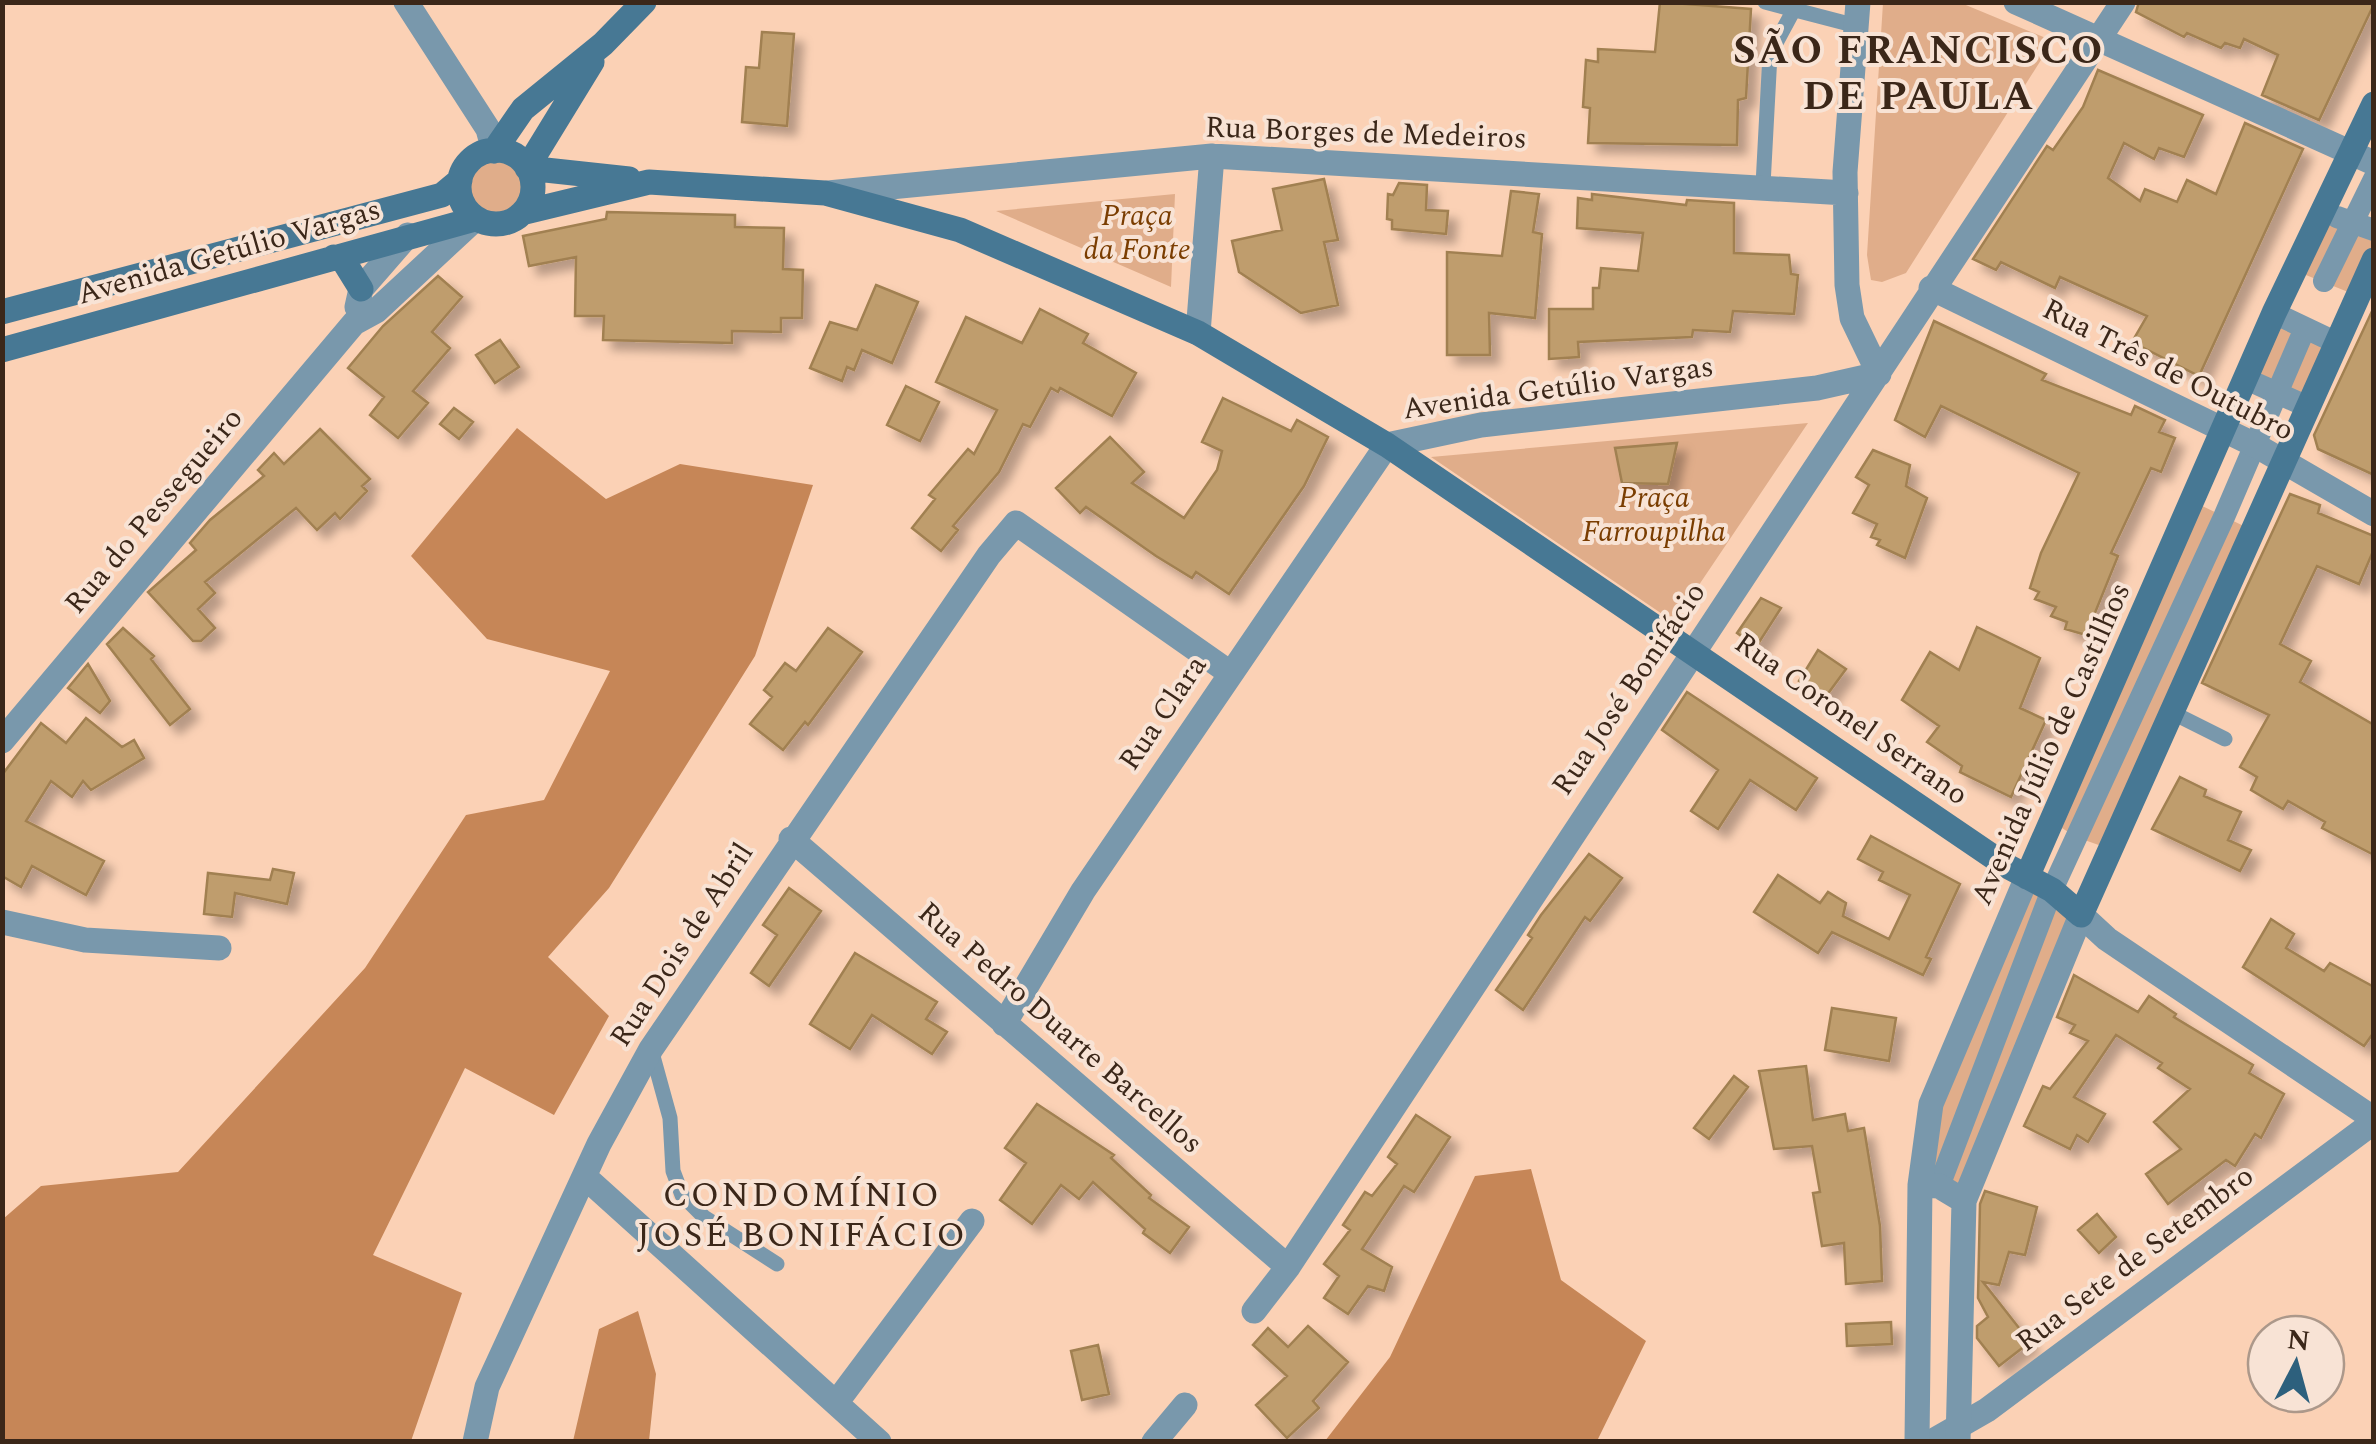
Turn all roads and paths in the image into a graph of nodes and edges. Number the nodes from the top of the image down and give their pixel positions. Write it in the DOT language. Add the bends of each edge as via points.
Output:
graph roads {
  1 [pos="406,2"];
  2 [pos="644,2"];
  3 [pos="1765,2"];
  4 [pos="2016,2"];
  5 [pos="2123,2"];
  6 [pos="1797,6"];
  7 [pos="1856,14"];
  8 [pos="2097,42"];
  9 [pos="603,44"];
  10 [pos="2373,105"];
  11 [pos="494,151"];
  12 [pos="1212,156"];
  13 [pos="2362,158"];
  14 [pos="527,168"];
  15 [pos="2374,179"];
  16 [pos="648,182"];
  17 [pos="1763,185"];
  18 [pos="451,188"];
  19 [pos="824,193"];
  20 [pos="1846,193"];
  21 [pos="525,212"];
  22 [pos="2324,213"];
  23 [pos="475,219"];
  24 [pos="2363,226"];
  25 [pos="408,235"];
  26 [pos="334,257"];
  27 [pos="2374,260"];
  28 [pos="2296,270"];
  29 [pos="2324,281"];
  30 [pos="1931,288"];
  31 [pos="361,289"];
  32 [pos="2358,296"];
  33 [pos="2,312"];
  34 [pos="2274,314"];
  35 [pos="354,322"];
  36 [pos="2305,328"];
  37 [pos="1198,334"];
  38 [pos="2337,343"];
  39 [pos="2,350"];
  40 [pos="1878,374"];
  41 [pos="2246,379"];
  42 [pos="2278,391"];
  43 [pos="2306,406"];
  44 [pos="2225,430"];
  45 [pos="1387,445"];
  46 [pos="2255,445"];
  47 [pos="2281,463"];
  48 [pos="2194,502"];
  49 [pos="2374,514"];
  50 [pos="2224,518"];
  51 [pos="2252,530"];
  52 [pos="1693,650"];
  53 [pos="1230,673"];
  54 [pos="2168,711"];
  55 [pos="2225,739"];
  56 [pos="2,741"];
  57 [pos="2051,821"];
  58 [pos="2076,838"];
  59 [pos="791,839"];
  60 [pos="2110,850"];
  61 [pos="2027,876"];
  62 [pos="2052,890"];
  63 [pos="2081,915"];
  64 [pos="2,922"];
  65 [pos="220,948"];
  66 [pos="1004,1024"];
  67 [pos="651,1049"];
  68 [pos="2374,1120"];
  69 [pos="585,1176"];
  70 [pos="1929,1185"];
  71 [pos="1964,1200"];
  72 [pos="972,1221"];
  73 [pos="777,1264"];
  74 [pos="1288,1267"];
  75 [pos="1254,1311"];
  76 [pos="836,1403"];
  77 [pos="1185,1405"];
  78 [pos="1958,1436"];
  79 [pos="475,1442"];
  80 [pos="879,1442"];
  81 [pos="1154,1442"];
  82 [pos="1917,1442"];
  83 [pos="1931,1442"];
  1 -- 11 [label="street" via="488,129"];
  2 -- 9 [label="main road"];
  3 -- 6 [label="lane"];
  4 -- 8 [label="street"];
  5 -- 8 [label="street, Rua José Bonifácio"];
  6 -- 7 [label="lane"];
  6 -- 17 [label="lane" via="1770,54"];
  7 -- 20 [label="street"];
  8 -- 13 [label="street"];
  8 -- 30 [label="street, Rua José Bonifácio"];
  9 -- 11 [label="main road" via="522,109"];
  9 -- 14 [label="main road"];
  10 -- 13 [label="main road, Avenida Júlio de Castilhos"];
  11 -- 14 [label="main road"];
  11 -- 18 [label="main road" via="471,159"];
  12 -- 17 [label="street, Rua Borges de Medeiros"];
  12 -- 19 [label="street, Rua Borges de Medeiros"];
  12 -- 37 [label="street"];
  13 -- 22 [label="main road, Avenida Júlio de Castilhos"];
  14 -- 16 [label="main road"];
  14 -- 21 [label="main road" via="533,186"];
  15 -- 24 [label="street"];
  16 -- 19 [label="main road, Avenida Getúlio Vargas"];
  16 -- 21 [label="main road, Avenida Getúlio Vargas"];
  17 -- 20 [label="street, Rua Borges de Medeiros"];
  18 -- 23 [label="main road"];
  18 -- 25 [label="main road"];
  18 -- 33 [label="main road, Avenida Getúlio Vargas"];
  19 -- 37 [label="main road, Avenida Getúlio Vargas" via="960,230"];
  20 -- 40 [label="street" via="1852,318"];
  21 -- 23 [label="main road" via="506,222"];
  22 -- 24 [label="street"];
  22 -- 28 [label="main road, Avenida Júlio de Castilhos"];
  23 -- 25 [label="main road, Avenida Getúlio Vargas"];
  23 -- 35 [label="street, Rua do Pessegueiro" via="376,311"];
  24 -- 29 [label="street"];
  25 -- 26 [label="main road, Avenida Getúlio Vargas"];
  25 -- 31 [label="street, Rua do Pessegueiro"];
  26 -- 31 [label="main road"];
  26 -- 39 [label="main road, Avenida Getúlio Vargas"];
  27 -- 32 [label="main road"];
  28 -- 29 [label="street"];
  28 -- 34 [label="main road, Avenida Júlio de Castilhos"];
  29 -- 32 [label="street"];
  30 -- 40 [label="street, Rua José Bonifácio"];
  30 -- 44 [label="street, Rua Três de Outubro"];
  31 -- 35 [label="street, Rua do Pessegueiro"];
  32 -- 38 [label="main road"];
  34 -- 36 [label="street"];
  34 -- 41 [label="main road, Avenida Júlio de Castilhos"];
  35 -- 56 [label="street, Rua do Pessegueiro"];
  36 -- 38 [label="street"];
  36 -- 42 [label="street"];
  37 -- 45 [label="main road, Avenida Getúlio Vargas"];
  38 -- 43 [label="main road"];
  40 -- 45 [label="street, Avenida Getúlio Vargas" via="1816,388 1480,426"];
  40 -- 52 [label="street, Rua José Bonifácio"];
  41 -- 42 [label="street"];
  41 -- 44 [label="main road, Avenida Júlio de Castilhos"];
  42 -- 43 [label="street"];
  42 -- 46 [label="street"];
  43 -- 47 [label="main road"];
  44 -- 46 [label="street, Rua Três de Outubro"];
  44 -- 48 [label="main road, Avenida Júlio de Castilhos"];
  45 -- 52 [label="main road, Rua Coronel Serrano"];
  45 -- 53 [label="street, Rua Clara"];
  46 -- 47 [label="street, Rua Três de Outubro"];
  46 -- 50 [label="street"];
  47 -- 49 [label="street, Rua Três de Outubro"];
  47 -- 51 [label="main road"];
  48 -- 50 [label="street"];
  48 -- 57 [label="main road, Avenida Júlio de Castilhos"];
  50 -- 51 [label="street"];
  50 -- 58 [label="street"];
  51 -- 54 [label="main road"];
  52 -- 61 [label="main road, Rua Coronel Serrano"];
  52 -- 74 [label="street, Rua José Bonifácio"];
  53 -- 59 [label="street, Rua Dois de Abril" via="1016,524"];
  53 -- 66 [label="street, Rua Clara" via="1082,891"];
  54 -- 55 [label="lane"];
  54 -- 60 [label="main road"];
  57 -- 58 [label="street"];
  57 -- 61 [label="main road, Avenida Júlio de Castilhos"];
  58 -- 60 [label="street"];
  58 -- 62 [label="street"];
  59 -- 66 [label="street, Rua Pedro Duarte Barcellos"];
  59 -- 67 [label="street, Rua Dois de Abril"];
  60 -- 63 [label="main road"];
  61 -- 62 [label="main road, Rua Coronel Serrano"];
  61 -- 70 [label="street, Avenida Júlio de Castilhos" via="1932,1104"];
  62 -- 63 [label="main road, Rua Coronel Serrano"];
  62 -- 70 [label="street"];
  63 -- 68 [label="street, Rua Coronel Serrano"];
  63 -- 71 [label="street"];
  64 -- 65 [label="street" via="86,940"];
  66 -- 74 [label="street, Rua Pedro Duarte Barcellos"];
  67 -- 69 [label="street, Rua Dois de Abril"];
  67 -- 73 [label="lane" via="682,1195 704,1218"];
  68 -- 78 [label="street, Rua Sete de Setembro"];
  69 -- 76 [label="street"];
  69 -- 79 [label="street, Rua Dois de Abril" via="487,1387"];
  70 -- 71 [label="street"];
  70 -- 82 [label="street, Avenida Júlio de Castilhos"];
  71 -- 78 [label="street"];
  72 -- 76 [label="street"];
  74 -- 75 [label="street, Rua José Bonifácio"];
  76 -- 80 [label="street"];
  77 -- 81 [label="street"];
  78 -- 83 [label="street, Rua Sete de Setembro"];
}
